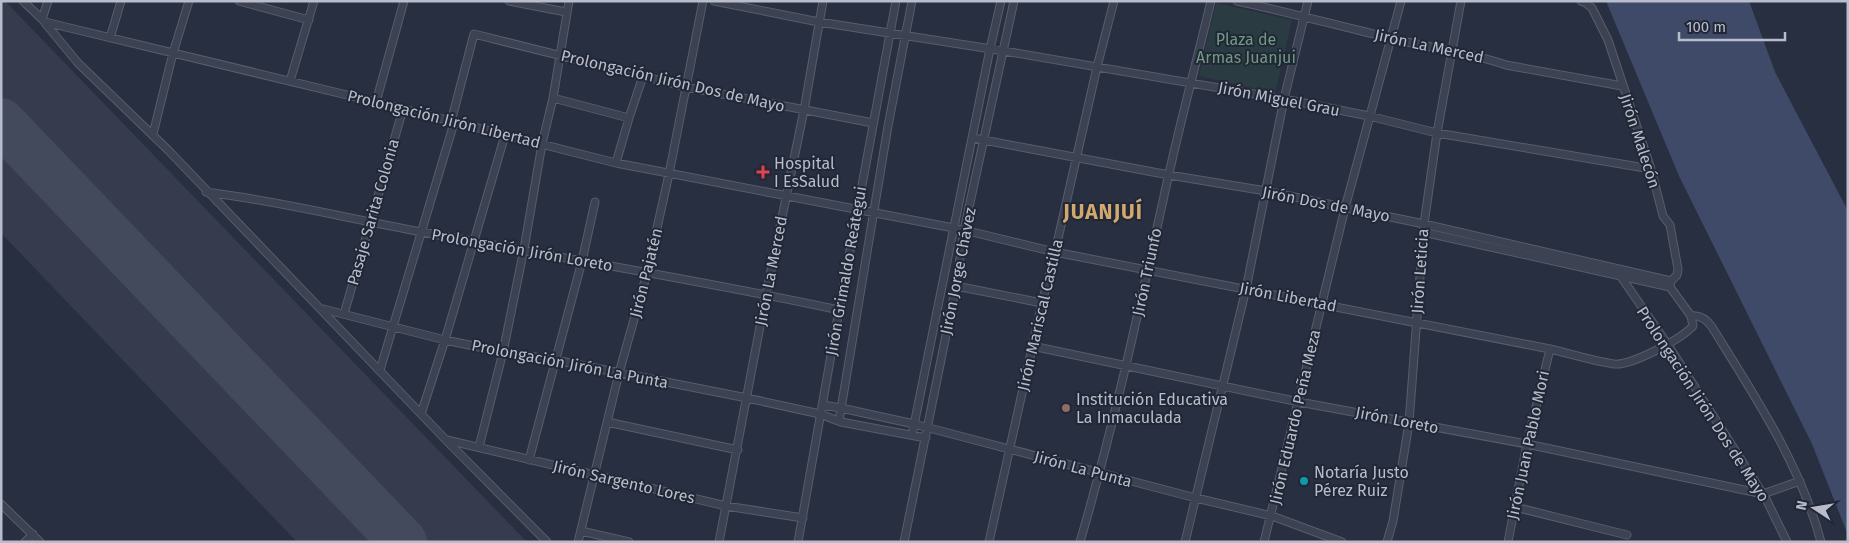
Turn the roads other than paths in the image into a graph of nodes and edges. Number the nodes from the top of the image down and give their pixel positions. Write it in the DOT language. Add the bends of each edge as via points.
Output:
graph roads {
  1 [pos="23,1"];
  2 [pos="48,1"];
  3 [pos="120,1"];
  4 [pos="189,1"];
  5 [pos="314,1"];
  6 [pos="404,1"];
  7 [pos="509,1"];
  8 [pos="569,1"];
  9 [pos="703,1"];
  10 [pos="714,1"];
  11 [pos="823,1"];
  12 [pos="896,1"];
  13 [pos="912,1"];
  14 [pos="1001,1"];
  15 [pos="1014,1"];
  16 [pos="1114,1"];
  17 [pos="1211,1"];
  18 [pos="1237,1"];
  19 [pos="1308,1"];
  20 [pos="1401,1"];
  21 [pos="1461,1"];
  22 [pos="244,2"];
  23 [pos="1584,2"];
  24 [pos="566,12"];
  25 [pos="1304,16"];
  26 [pos="309,20"];
  27 [pos="44,21"];
  28 [pos="819,22"];
  29 [pos="890,34"];
  30 [pos="905,35"];
  31 [pos="110,38"];
  32 [pos="1390,38"];
  33 [pos="990,49"];
  34 [pos="1004,51"];
  35 [pos="1453,52"];
  36 [pos="173,53"];
  37 [pos="559,54"];
  38 [pos="1097,67"];
  39 [pos="643,76"];
  40 [pos="290,81"];
  41 [pos="1192,82"];
  42 [pos="1622,86"];
  43 [pos="686,87"];
  44 [pos="553,98"];
  45 [pos="1284,99"];
  46 [pos="376,102"];
  47 [pos="403,110"];
  48 [pos="804,110"];
  49 [pos="1369,116"];
  50 [pos="629,118"];
  51 [pos="452,122"];
  52 [pos="872,123"];
  53 [pos="1437,133"];
  54 [pos="152,134"];
  55 [pos="505,136"];
  56 [pos="973,138"];
  57 [pos="985,139"];
  58 [pos="542,144"];
  59 [pos="1077,158"];
  60 [pos="616,163"];
  61 [pos="1651,170"];
  62 [pos="669,174"];
  63 [pos="1169,175"];
  64 [pos="206,192"];
  65 [pos="1266,192"];
  66 [pos="786,196"];
  67 [pos="595,202"];
  68 [pos="1345,208"];
  69 [pos="857,210"];
  70 [pos="874,213"];
  71 [pos="370,221"];
  72 [pos="954,228"];
  73 [pos="1423,228"];
  74 [pos="964,230"];
  75 [pos="421,232"];
  76 [pos="474,241"];
  77 [pos="524,250"];
  78 [pos="1056,252"];
  79 [pos="582,260"];
  80 [pos="1616,268"];
  81 [pos="1148,270"];
  82 [pos="647,273"];
  83 [pos="1620,276"];
  84 [pos="1671,284"];
  85 [pos="956,286"];
  86 [pos="1246,289"];
  87 [pos="766,295"];
  88 [pos="1042,303"];
  89 [pos="1321,304"];
  90 [pos="322,309"];
  91 [pos="839,310"];
  92 [pos="344,314"];
  93 [pos="1691,316"];
  94 [pos="1416,323"];
  95 [pos="394,327"];
  96 [pos="446,340"];
  97 [pos="1668,345"];
  98 [pos="1032,346"];
  99 [pos="1550,349"];
  100 [pos="503,352"];
  101 [pos="555,360"];
  102 [pos="1127,366"];
  103 [pos="380,370"];
  104 [pos="619,373"];
  105 [pos="1223,385"];
  106 [pos="747,398"];
  107 [pos="1299,402"];
  108 [pos="822,405"];
  109 [pos="842,408"];
  110 [pos="421,414"];
  111 [pos="820,414"];
  112 [pos="839,421"];
  113 [pos="607,422"];
  114 [pos="1409,423"];
  115 [pos="914,424"];
  116 [pos="927,429"];
  117 [pos="912,435"];
  118 [pos="926,438"];
  119 [pos="445,439"];
  120 [pos="1527,444"];
  121 [pos="480,447"];
  122 [pos="738,450"];
  123 [pos="1008,450"];
  124 [pos="529,460"];
  125 [pos="594,474"];
  126 [pos="1100,474"];
  127 [pos="1800,481"];
  128 [pos="1763,494"];
  129 [pos="1196,498"];
  130 [pos="1,504"];
  131 [pos="726,506"];
  132 [pos="1515,507"];
  133 [pos="1272,516"];
  134 [pos="803,518"];
  135 [pos="581,531"];
  136 [pos="33,534"];
  137 [pos="1627,534"];
  138 [pos="26,542"];
  139 [pos="40,542"];
  140 [pos="547,542"];
  141 [pos="578,542"];
  142 [pos="629,542"];
  143 [pos="719,542"];
  144 [pos="798,542"];
  145 [pos="904,542"];
  146 [pos="989,542"];
  147 [pos="1080,542"];
  148 [pos="1185,542"];
  149 [pos="1264,542"];
  150 [pos="1342,542"];
  151 [pos="1387,542"];
  152 [pos="1508,542"];
  153 [pos="1787,542"];
  154 [pos="1821,542"];
  1 -- 27 [label="street, Prolongación Jirón Libertad"];
  2 -- 27 [label="street"];
  3 -- 31 [label="street"];
  4 -- 36 [label="street"];
  5 -- 26 [label="street"];
  6 -- 46 [label="street"];
  7 -- 24 [label="street"];
  8 -- 24 [label="street"];
  9 -- 43 [label="street, Jirón Pajatén"];
  10 -- 28 [label="street, Jirón Miguel Grau"];
  11 -- 28 [label="street, Jirón La Merced"];
  12 -- 29 [label="street, Jirón Grimaldo Reátegui"];
  13 -- 30 [label="street, Jirón Grimaldo Reátegui"];
  14 -- 33 [label="street, Jirón Jorge Chávez"];
  15 -- 34 [label="street, Jirón Jorge Chávez"];
  16 -- 38 [label="street, Jirón Mariscal Castilla"];
  17 -- 41 [label="street, Jirón Triunfo"];
  18 -- 25 [label="street, Jirón La Merced"];
  19 -- 25 [label="street"];
  20 -- 32 [label="street, Jirón Eduardo Peña Meza"];
  21 -- 35 [label="street, Jirón Leticia"];
  22 -- 26 [label="street"];
  23 -- 42 [label="street, Jirón Malecón" via="1592,8 1602,25"];
  24 -- 37 [label="street"];
  25 -- 32 [label="street, Jirón La Merced"];
  25 -- 45 [label="street"];
  26 -- 40 [label="street"];
  27 -- 31 [label="street, Prolongación Jirón Libertad"];
  27 -- 54 [label="street" via="78,63"];
  28 -- 29 [label="street, Jirón Miguel Grau"];
  28 -- 48 [label="street, Jirón La Merced"];
  29 -- 30 [label="street, Jirón Miguel Grau"];
  29 -- 52 [label="street, Jirón Grimaldo Reátegui"];
  30 -- 33 [label="street, Jirón Miguel Grau"];
  30 -- 70 [label="street, Jirón Grimaldo Reátegui"];
  31 -- 36 [label="street, Prolongación Jirón Libertad"];
  32 -- 35 [label="street, Jirón La Merced"];
  32 -- 49 [label="street, Jirón Eduardo Peña Meza"];
  33 -- 34 [label="street, Jirón Miguel Grau"];
  33 -- 56 [label="street, Jirón Jorge Chávez"];
  34 -- 38 [label="street, Jirón Miguel Grau"];
  34 -- 57 [label="street, Jirón Jorge Chávez"];
  35 -- 42 [label="street, Jirón La Merced"];
  35 -- 53 [label="street, Jirón Leticia"];
  36 -- 40 [label="street, Prolongación Jirón Libertad"];
  36 -- 54 [label="street"];
  37 -- 39 [label="street, Prolongación Jirón Dos de Mayo"];
  37 -- 44 [label="street"];
  37 -- 51 [label="street, Prolongación Jirón Dos de Mayo" via="474,34"];
  38 -- 41 [label="street, Jirón Miguel Grau"];
  38 -- 59 [label="street, Jirón Mariscal Castilla"];
  39 -- 43 [label="street, Prolongación Jirón Dos de Mayo"];
  39 -- 50 [label="street"];
  40 -- 46 [label="street, Prolongación Jirón Libertad"];
  41 -- 45 [label="street, Jirón Miguel Grau"];
  41 -- 63 [label="street, Jirón Triunfo"];
  42 -- 61 [label="street, Jirón Malecón"];
  43 -- 48 [label="street, Prolongación Jirón Dos de Mayo"];
  43 -- 62 [label="street, Jirón Pajatén"];
  44 -- 50 [label="street"];
  44 -- 58 [label="street"];
  45 -- 49 [label="street, Jirón Miguel Grau"];
  45 -- 65 [label="street"];
  46 -- 47 [label="street, Prolongación Jirón Libertad"];
  47 -- 51 [label="street, Prolongación Jirón Libertad"];
  47 -- 71 [label="street, Pasaje Sarita Colonia"];
  48 -- 52 [label="street, Prolongación Jirón Dos de Mayo"];
  48 -- 66 [label="street, Jirón La Merced"];
  49 -- 53 [label="street, Jirón Miguel Grau"];
  49 -- 68 [label="street, Jirón Eduardo Peña Meza"];
  50 -- 60 [label="street"];
  51 -- 55 [label="street, Prolongación Jirón Libertad"];
  51 -- 75 [label="street"];
  52 -- 69 [label="street, Jirón Grimaldo Reátegui"];
  53 -- 61 [label="street, Jirón Miguel Grau"];
  53 -- 73 [label="street, Jirón Leticia"];
  54 -- 64 [label="street"];
  55 -- 58 [label="street, Prolongación Jirón Libertad"];
  55 -- 76 [label="street"];
  56 -- 57 [label="street, Jirón Dos de Mayo"];
  56 -- 72 [label="street, Jirón Jorge Chávez"];
  57 -- 59 [label="street, Jirón Dos de Mayo"];
  57 -- 74 [label="street, Jirón Jorge Chávez"];
  58 -- 60 [label="street, Prolongación Jirón Libertad"];
  58 -- 77 [label="street"];
  59 -- 63 [label="street, Jirón Dos de Mayo"];
  59 -- 78 [label="street, Jirón Mariscal Castilla"];
  60 -- 62 [label="street, Prolongación Jirón Libertad"];
  61 -- 84 [label="street, Jirón Malecón" via="1663,216 1670,225 1676,255 1677,275"];
  62 -- 66 [label="street, Prolongación Jirón Libertad"];
  62 -- 82 [label="street, Jirón Pajatén"];
  63 -- 65 [label="street, Jirón Dos de Mayo"];
  63 -- 81 [label="street, Jirón Triunfo"];
  64 -- 71 [label="street, Prolongación Jirón Loreto"];
  64 -- 90 [label="street"];
  65 -- 68 [label="street, Jirón Dos de Mayo"];
  65 -- 86 [label="street"];
  66 -- 69 [label="street, Prolongación Jirón Libertad"];
  66 -- 87 [label="street, Jirón La Merced"];
  67 -- 79 [label="street"];
  68 -- 73 [label="street, Jirón Dos de Mayo"];
  68 -- 89 [label="street, Jirón Eduardo Peña Meza"];
  69 -- 70 [label="street, Prolongación Jirón Libertad"];
  69 -- 91 [label="street, Jirón Grimaldo Reátegui"];
  70 -- 72 [label="street, Jirón Libertad"];
  70 -- 109 [label="street, Jirón Grimaldo Reátegui"];
  71 -- 75 [label="street, Prolongación Jirón Loreto"];
  71 -- 92 [label="street, Pasaje Sarita Colonia"];
  72 -- 74 [label="street, Jirón Libertad"];
  72 -- 115 [label="street, Jirón Jorge Chávez"];
  73 -- 80 [label="street, Jirón Dos de Mayo"];
  73 -- 83 [label="street, Jirón Dos de Mayo"];
  73 -- 94 [label="street, Jirón Leticia"];
  74 -- 78 [label="street, Jirón Libertad"];
  74 -- 85 [label="street, Jirón Jorge Chávez"];
  75 -- 76 [label="street, Prolongación Jirón Loreto"];
  75 -- 95 [label="street"];
  76 -- 77 [label="street, Prolongación Jirón Loreto"];
  76 -- 96 [label="street"];
  77 -- 79 [label="street, Prolongación Jirón Loreto"];
  77 -- 100 [label="street"];
  78 -- 81 [label="street, Jirón Libertad"];
  78 -- 88 [label="street, Jirón Mariscal Castilla"];
  79 -- 82 [label="street, Prolongación Jirón Loreto"];
  79 -- 101 [label="street"];
  80 -- 83 [label="street, Prolongación Jirón Dos de Mayo"];
  80 -- 84 [label="street, Jirón Dos de Mayo"];
  81 -- 86 [label="street, Jirón Libertad"];
  81 -- 102 [label="street, Jirón Triunfo"];
  82 -- 87 [label="street, Prolongación Jirón Loreto"];
  82 -- 104 [label="street, Jirón Pajatén"];
  83 -- 84 [label="street, Jirón Dos de Mayo"];
  83 -- 97 [label="street, Prolongación Jirón Dos de Mayo"];
  84 -- 93 [label="street"];
  85 -- 88 [label="street"];
  85 -- 116 [label="street, Jirón Jorge Chávez"];
  86 -- 89 [label="street, Jirón Libertad"];
  86 -- 105 [label="street"];
  87 -- 91 [label="street, Prolongación Jirón Loreto"];
  87 -- 106 [label="street, Jirón La Merced"];
  88 -- 98 [label="street, Jirón Mariscal Castilla"];
  89 -- 94 [label="street, Jirón Libertad"];
  89 -- 107 [label="street, Jirón Eduardo Peña Meza"];
  90 -- 92 [label="street, Prolongación Jirón La Punta"];
  90 -- 103 [label="street"];
  91 -- 108 [label="street, Jirón Grimaldo Reátegui"];
  92 -- 95 [label="street, Prolongación Jirón La Punta"];
  93 -- 97 [label="street, Jirón Libertad" via="1689,330"];
  93 -- 127 [label="street" via="1700,316 1712,326 1772,424"];
  94 -- 99 [label="street, Jirón Libertad"];
  94 -- 114 [label="street, Jirón Leticia"];
  95 -- 96 [label="street, Prolongación Jirón La Punta"];
  95 -- 103 [label="street"];
  96 -- 100 [label="street, Prolongación Jirón La Punta"];
  96 -- 110 [label="street"];
  97 -- 99 [label="street, Jirón Libertad" via="1616,364"];
  97 -- 128 [label="street, Prolongación Jirón Dos de Mayo"];
  98 -- 102 [label="street, Jirón Loreto"];
  98 -- 123 [label="street, Jirón Mariscal Castilla"];
  99 -- 120 [label="street, Jirón Juan Pablo Mori"];
  100 -- 101 [label="street, Prolongación Jirón La Punta"];
  100 -- 121 [label="street"];
  101 -- 104 [label="street, Prolongación Jirón La Punta"];
  101 -- 124 [label="street"];
  102 -- 105 [label="street, Jirón Loreto"];
  102 -- 126 [label="street, Jirón Triunfo"];
  103 -- 110 [label="street"];
  104 -- 106 [label="street, Prolongación Jirón La Punta"];
  104 -- 113 [label="street, Jirón Pajatén"];
  105 -- 107 [label="street, Jirón Loreto"];
  105 -- 129 [label="street"];
  106 -- 111 [label="street, Prolongación Jirón La Punta"];
  106 -- 122 [label="street, Jirón La Merced"];
  107 -- 114 [label="street, Jirón Loreto"];
  107 -- 133 [label="street, Jirón Eduardo Peña Meza"];
  108 -- 109 [label="street, Jirón La Punta"];
  108 -- 111 [label="street, Jirón Grimaldo Reátegui"];
  109 -- 112 [label="street, Jirón Grimaldo Reátegui"];
  109 -- 115 [label="street, Jirón La Punta"];
  110 -- 119 [label="street"];
  111 -- 112 [label="street"];
  111 -- 134 [label="street, Jirón Grimaldo Reátegui"];
  112 -- 117 [label="street"];
  113 -- 122 [label="street"];
  113 -- 125 [label="street, Jirón Pajatén"];
  114 -- 120 [label="street, Jirón Loreto"];
  114 -- 151 [label="street, Jirón Leticia"];
  115 -- 116 [label="street, Jirón La Punta"];
  115 -- 117 [label="street, Jirón Jorge Chávez"];
  116 -- 118 [label="street, Jirón Jorge Chávez"];
  116 -- 123 [label="street, Jirón La Punta"];
  117 -- 118 [label="street"];
  118 -- 145 [label="street, Jirón Jorge Chávez"];
  119 -- 121 [label="street, Jirón Sargento Lores"];
  119 -- 140 [label="street"];
  120 -- 128 [label="street, Jirón Loreto"];
  120 -- 132 [label="street, Jirón Juan Pablo Mori"];
  121 -- 124 [label="street, Jirón Sargento Lores"];
  122 -- 131 [label="street, Jirón La Merced"];
  123 -- 126 [label="street, Jirón La Punta"];
  123 -- 146 [label="street, Jirón Mariscal Castilla"];
  124 -- 125 [label="street, Jirón Sargento Lores"];
  125 -- 131 [label="street, Jirón Sargento Lores"];
  125 -- 135 [label="street, Jirón Pajatén"];
  126 -- 129 [label="street, Jirón La Punta"];
  126 -- 147 [label="street, Jirón Triunfo"];
  127 -- 128 [label="street"];
  127 -- 154 [label="street"];
  128 -- 153 [label="street, Prolongación Jirón Dos de Mayo"];
  129 -- 133 [label="street, Jirón La Punta"];
  129 -- 148 [label="street"];
  130 -- 136 [label="street"];
  131 -- 134 [label="street, Jirón Sargento Lores"];
  131 -- 143 [label="street, Jirón La Merced"];
  132 -- 137 [label="street"];
  132 -- 152 [label="street, Jirón Juan Pablo Mori"];
  133 -- 149 [label="street, Jirón Eduardo Peña Meza"];
  133 -- 150 [label="street, Jirón La Punta"];
  134 -- 144 [label="street, Jirón Grimaldo Reátegui"];
  135 -- 141 [label="street, Jirón Pajatén"];
  135 -- 142 [label="street"];
  136 -- 138 [label="street"];
  136 -- 139 [label="street"];
}
